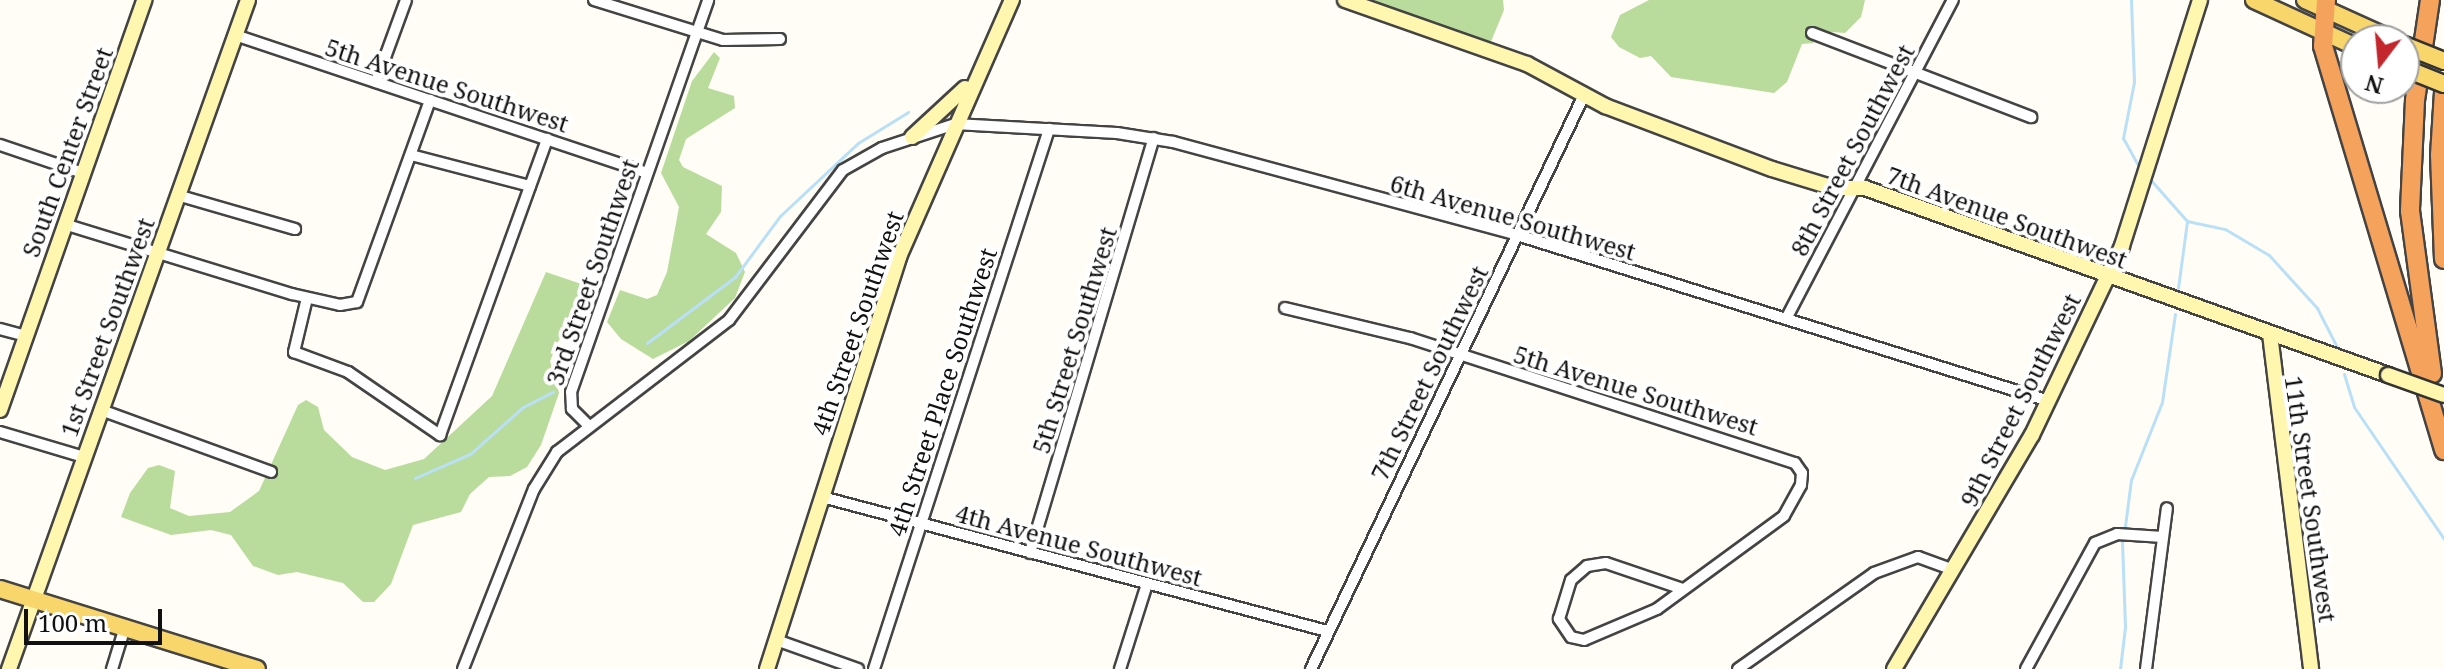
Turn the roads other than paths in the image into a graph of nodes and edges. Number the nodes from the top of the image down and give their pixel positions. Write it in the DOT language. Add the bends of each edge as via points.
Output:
graph roads {
  1 [pos="144,0"];
  2 [pos="248,0"];
  3 [pos="406,0"];
  4 [pos="594,0"];
  5 [pos="708,0"];
  6 [pos="1012,0"];
  7 [pos="1345,0"];
  8 [pos="1953,0"];
  9 [pos="2200,0"];
  10 [pos="2254,0"];
  11 [pos="2305,0"];
  12 [pos="2430,0"];
  13 [pos="2324,4"];
  14 [pos="2362,24"];
  15 [pos="2320,31"];
  16 [pos="695,33"];
  17 [pos="1812,33"];
  18 [pos="235,35"];
  19 [pos="780,39"];
  20 [pos="2340,40"];
  21 [pos="2420,51"];
  22 [pos="986,59"];
  23 [pos="2444,61"];
  24 [pos="1916,71"];
  25 [pos="2420,74"];
  26 [pos="376,82"];
  27 [pos="2444,84"];
  28 [pos="2444,92"];
  29 [pos="1584,95"];
  30 [pos="430,100"];
  31 [pos="2031,117"];
  32 [pos="955,124"];
  33 [pos="1049,129"];
  34 [pos="912,137"];
  35 [pos="1154,138"];
  36 [pos="547,139"];
  37 [pos="0,145"];
  38 [pos="411,155"];
  39 [pos="83,173"];
  40 [pos="647,173"];
  41 [pos="530,186"];
  42 [pos="1855,187"];
  43 [pos="177,195"];
  44 [pos="64,224"];
  45 [pos="295,229"];
  46 [pos="1517,235"];
  47 [pos="156,254"];
  48 [pos="2444,259"];
  49 [pos="2108,276"];
  50 [pos="307,298"];
  51 [pos="1285,308"];
  52 [pos="1786,319"];
  53 [pos="0,329"];
  54 [pos="2270,334"];
  55 [pos="26,336"];
  56 [pos="1459,356"];
  57 [pos="2444,395"];
  58 [pos="2049,401"];
  59 [pos="0,410"];
  60 [pos="101,410"];
  61 [pos="588,425"];
  62 [pos="2444,431"];
  63 [pos="0,432"];
  64 [pos="2444,450"];
  65 [pos="84,457"];
  66 [pos="271,472"];
  67 [pos="822,497"];
  68 [pos="2167,508"];
  69 [pos="918,523"];
  70 [pos="2163,537"];
  71 [pos="1030,553"];
  72 [pos="1954,570"];
  73 [pos="1147,584"];
  74 [pos="0,589"];
  75 [pos="1683,589"];
  76 [pos="33,599"];
  77 [pos="125,627"];
  78 [pos="1327,631"];
  79 [pos="776,640"];
  80 [pos="9,669"];
  81 [pos="112,669"];
  82 [pos="257,669"];
  83 [pos="463,669"];
  84 [pos="767,669"];
  85 [pos="858,669"];
  86 [pos="874,669"];
  87 [pos="1120,669"];
  88 [pos="1311,669"];
  89 [pos="1738,669"];
  90 [pos="1894,669"];
  91 [pos="2026,669"];
  92 [pos="2146,669"];
  93 [pos="2311,669"];
  1 -- 39 [label="street, South Center Street"];
  2 -- 18 [label="street, 1st Street Southwest"];
  3 -- 26 [label="street"];
  4 -- 16 [label="street"];
  5 -- 16 [label="street, 3rd Street Southwest"];
  6 -- 22 [label="street, 4th Street Southwest"];
  7 -- 29 [label="street, 7th Avenue Southwest" via="1527,64"];
  8 -- 24 [label="street, 8th Street Southwest"];
  9 -- 49 [label="street, 9th Street Southwest" via="2137,209"];
  10 -- 15 [label="main road"];
  11 -- 13 [label="main road"];
  12 -- 62 [label="highway" via="2415,100 2410,211 2421,319"];
  13 -- 14 [label="main road"];
  13 -- 15 [label="highway"];
  15 -- 20 [label="main road"];
  15 -- 64 [label="highway"];
  16 -- 19 [label="street" via="742,43"];
  16 -- 40 [label="street, 3rd Street Southwest"];
  17 -- 24 [label="street"];
  18 -- 26 [label="street, 5th Avenue Southwest"];
  18 -- 43 [label="street, 1st Street Southwest"];
  21 -- 23 [label="main road, bridge"];
  22 -- 32 [label="street, 4th Street Southwest"];
  22 -- 34 [label="street" via="952,104"];
  24 -- 31 [label="street"];
  24 -- 42 [label="street, 8th Street Southwest"];
  25 -- 27 [label="main road, bridge"];
  26 -- 30 [label="street, 5th Avenue Southwest"];
  28 -- 48 [label="highway"];
  29 -- 42 [label="street, 7th Avenue Southwest" via="1816,184"];
  29 -- 46 [label="street, 7th Street Southwest"];
  30 -- 36 [label="street, 5th Avenue Southwest"];
  30 -- 38 [label="street"];
  32 -- 33 [label="street, 6th Avenue Southwest"];
  32 -- 34 [label="street, 6th Avenue Southwest"];
  32 -- 67 [label="street, 4th Street Southwest" via="899,257"];
  33 -- 35 [label="street, 6th Avenue Southwest"];
  33 -- 69 [label="street, 4th Street Place Southwest"];
  34 -- 61 [label="street, 6th Avenue Southwest" via="843,170 729,320"];
  35 -- 46 [label="street, 6th Avenue Southwest"];
  35 -- 71 [label="street, 5th Street Southwest"];
  36 -- 40 [label="street, 5th Avenue Southwest"];
  36 -- 41 [label="street"];
  37 -- 39 [label="street"];
  38 -- 41 [label="street"];
  38 -- 50 [label="street" via="357,302 340,305"];
  39 -- 44 [label="street, South Center Street"];
  40 -- 61 [label="street, 3rd Street Southwest" via="571,392 572,409"];
  41 -- 50 [label="street" via="440,435 348,372 294,352"];
  42 -- 49 [label="street, 7th Avenue Southwest"];
  42 -- 52 [label="street, 8th Street Southwest"];
  43 -- 45 [label="street"];
  43 -- 47 [label="street, 1st Street Southwest"];
  44 -- 47 [label="street"];
  44 -- 55 [label="street, South Center Street"];
  46 -- 52 [label="street, 6th Avenue Southwest"];
  46 -- 56 [label="street, 7th Street Southwest"];
  47 -- 50 [label="street"];
  47 -- 60 [label="street, 1st Street Southwest"];
  49 -- 54 [label="street, 7th Avenue Southwest"];
  49 -- 58 [label="street, 9th Street Southwest"];
  51 -- 56 [label="street, 5th Avenue Southwest"];
  52 -- 58 [label="street, 6th Avenue Southwest"];
  53 -- 55 [label="street"];
  54 -- 57 [label="street, 7th Avenue Southwest, bridge"];
  54 -- 93 [label="street, 11th Street Southwest"];
  55 -- 59 [label="street, South Center Street"];
  56 -- 75 [label="street, 5th Avenue Southwest" via="1795,463 1802,473 1801,485 1784,516"];
  56 -- 78 [label="street, 7th Street Southwest"];
  58 -- 72 [label="street, 9th Street Southwest"];
  60 -- 65 [label="street, 1st Street Southwest"];
  60 -- 66 [label="street"];
  61 -- 83 [label="street" via="557,452 538,479"];
  63 -- 65 [label="street"];
  65 -- 76 [label="street, 1st Street Southwest"];
  67 -- 69 [label="street, 4th Avenue Southwest"];
  67 -- 79 [label="street, 4th Street Southwest"];
  68 -- 70 [label="street"];
  69 -- 71 [label="street, 4th Avenue Southwest"];
  69 -- 86 [label="street, 4th Street Place Southwest"];
  70 -- 91 [label="street" via="2117,534 2091,549"];
  70 -- 92 [label="street"];
  71 -- 73 [label="street, 4th Avenue Southwest"];
  72 -- 89 [label="street" via="1918,557 1874,573"];
  72 -- 90 [label="street, 9th Street Southwest"];
  73 -- 78 [label="street, 4th Avenue Southwest"];
  73 -- 87 [label="street"];
  74 -- 76 [label="main road"];
  75 -- 75 [label="street, 5th Avenue Southwest" via="1632,624 1594,639 1571,637 1559,619 1571,580 1587,566 1606,563"];
  76 -- 77 [label="main road"];
  76 -- 80 [label="street, 1st Street Southwest"];
  77 -- 81 [label="street"];
  77 -- 82 [label="main road"];
  78 -- 88 [label="street, 7th Street Southwest"];
  79 -- 84 [label="street, 4th Street Southwest"];
  79 -- 85 [label="street"];
}
